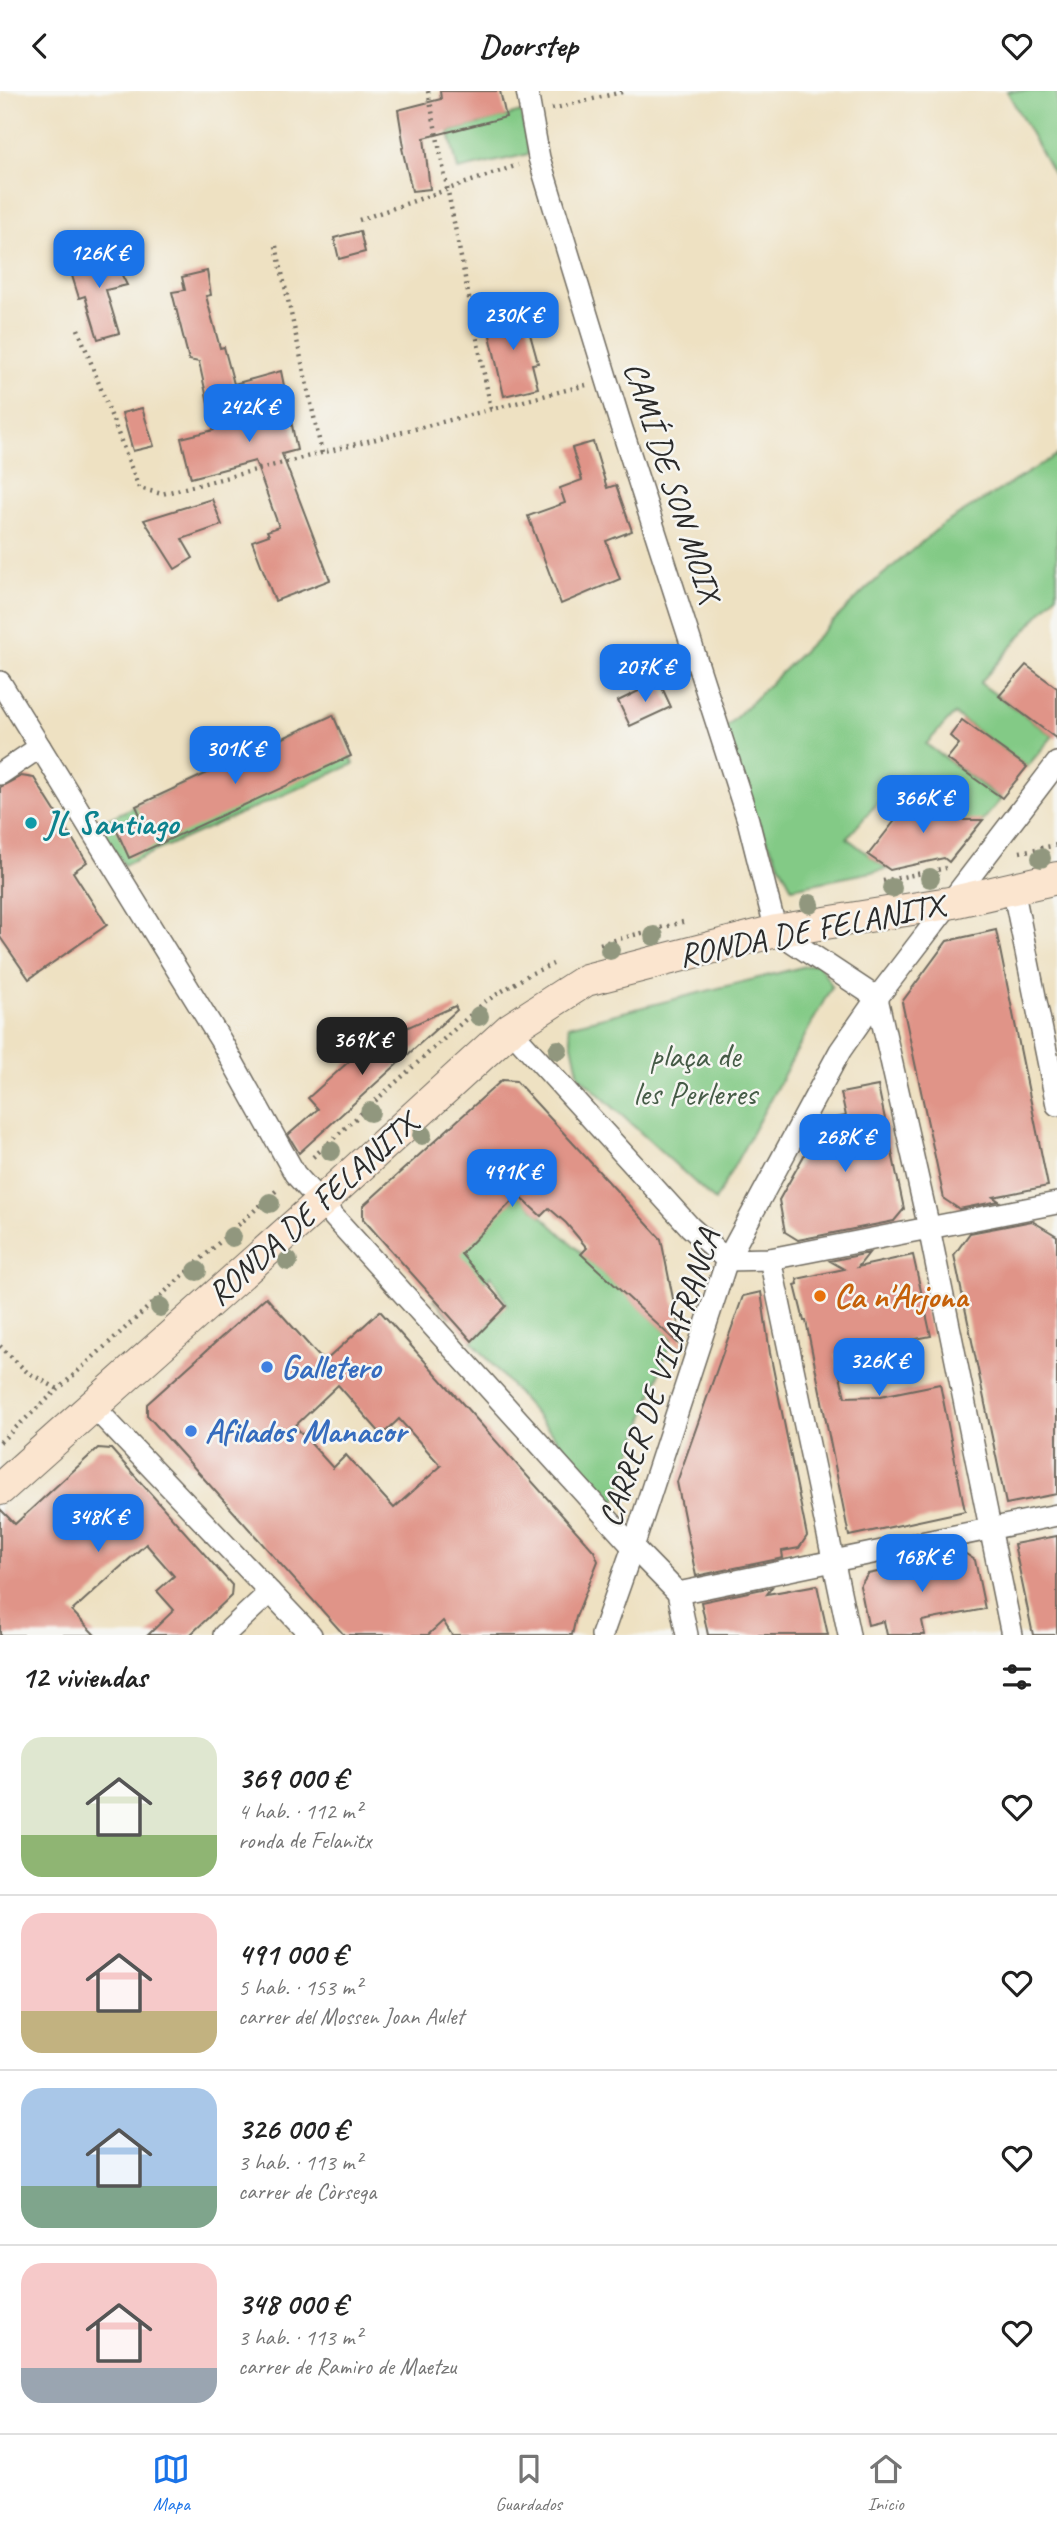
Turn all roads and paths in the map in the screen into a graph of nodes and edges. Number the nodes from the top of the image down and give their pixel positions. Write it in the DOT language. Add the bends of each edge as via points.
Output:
graph roads {
  1 [pos="428,91"];
  2 [pos="527,91"];
  3 [pos="626,91"];
  4 [pos="531,114"];
  5 [pos="539,158"];
  6 [pos="448,189"];
  7 [pos="359,220"];
  8 [pos="276,246"];
  9 [pos="78,329"];
  10 [pos="607,380"];
  11 [pos="491,409"];
  12 [pos="322,453"];
  13 [pos="0,682"];
  14 [pos="40,747"];
  15 [pos="1057,763"];
  16 [pos="0,774"];
  17 [pos="1057,879"];
  18 [pos="1013,888"];
  19 [pos="949,903"];
  20 [pos="776,931"];
  21 [pos="877,998"];
  22 [pos="510,1029"];
  23 [pos="1057,1105"];
  24 [pos="320,1203"];
  25 [pos="1057,1203"];
  26 [pos="929,1228"];
  27 [pos="769,1259"];
  28 [pos="727,1260"];
  29 [pos="0,1346"];
  30 [pos="92,1405"];
  31 [pos="0,1489"];
  32 [pos="1057,1515"];
  33 [pos="990,1529"];
  34 [pos="633,1547"];
  35 [pos="834,1561"];
  36 [pos="270,1592"];
  37 [pos="678,1593"];
  38 [pos="224,1635"];
  39 [pos="311,1635"];
  40 [pos="602,1635"];
  41 [pos="687,1635"];
  42 [pos="849,1635"];
  43 [pos="1012,1635"];
  1 -- 6 [label="path"];
  2 -- 4 [label="street, CAMÍ DE SON MOIX"];
  3 -- 4 [label="path"];
  4 -- 5 [label="street, CAMÍ DE SON MOIX"];
  5 -- 6 [label="path"];
  5 -- 10 [label="street, CAMÍ DE SON MOIX"];
  6 -- 7 [label="path"];
  6 -- 11 [label="path"];
  8 -- 12 [label="path"];
  9 -- 12 [label="path" via="139,488 162,494"];
  10 -- 11 [label="path"];
  10 -- 20 [label="street, CAMÍ DE SON MOIX" via="748,820"];
  11 -- 12 [label="path"];
  13 -- 14 [label="street"];
  14 -- 16 [label="street"];
  14 -- 24 [label="street" via="220,1041 295,1174"];
  15 -- 19 [label="street, CARRER DE VILAFRANCA"];
  17 -- 18 [label="main road, RONDA DE FELANITX"];
  18 -- 19 [label="main road, RONDA DE FELANITX"];
  18 -- 23 [label="street"];
  19 -- 20 [label="main road, RONDA DE FELANITX"];
  19 -- 21 [label="street, CARRER DE VILAFRANCA"];
  20 -- 21 [label="street"];
  20 -- 22 [label="main road, RONDA DE FELANITX" via="586,980"];
  21 -- 26 [label="street"];
  21 -- 28 [label="street, CARRER DE VILAFRANCA" via="840,1051"];
  22 -- 24 [label="main road, RONDA DE FELANITX"];
  22 -- 28 [label="street" via="690,1227"];
  24 -- 30 [label="main road, RONDA DE FELANITX"];
  24 -- 34 [label="street"];
  25 -- 26 [label="street"];
  26 -- 27 [label="street"];
  26 -- 33 [label="street"];
  27 -- 28 [label="street"];
  27 -- 35 [label="street"];
  28 -- 34 [label="street, CARRER DE VILAFRANCA"];
  29 -- 30 [label="path" via="27,1372"];
  30 -- 31 [label="main road, RONDA DE FELANITX"];
  30 -- 36 [label="street"];
  32 -- 33 [label="street"];
  33 -- 35 [label="street"];
  33 -- 43 [label="street"];
  34 -- 37 [label="street"];
  34 -- 40 [label="street, CARRER DE VILAFRANCA"];
  35 -- 37 [label="street"];
  35 -- 42 [label="street"];
  36 -- 38 [label="street"];
  36 -- 39 [label="street"];
  37 -- 41 [label="street"];
}
